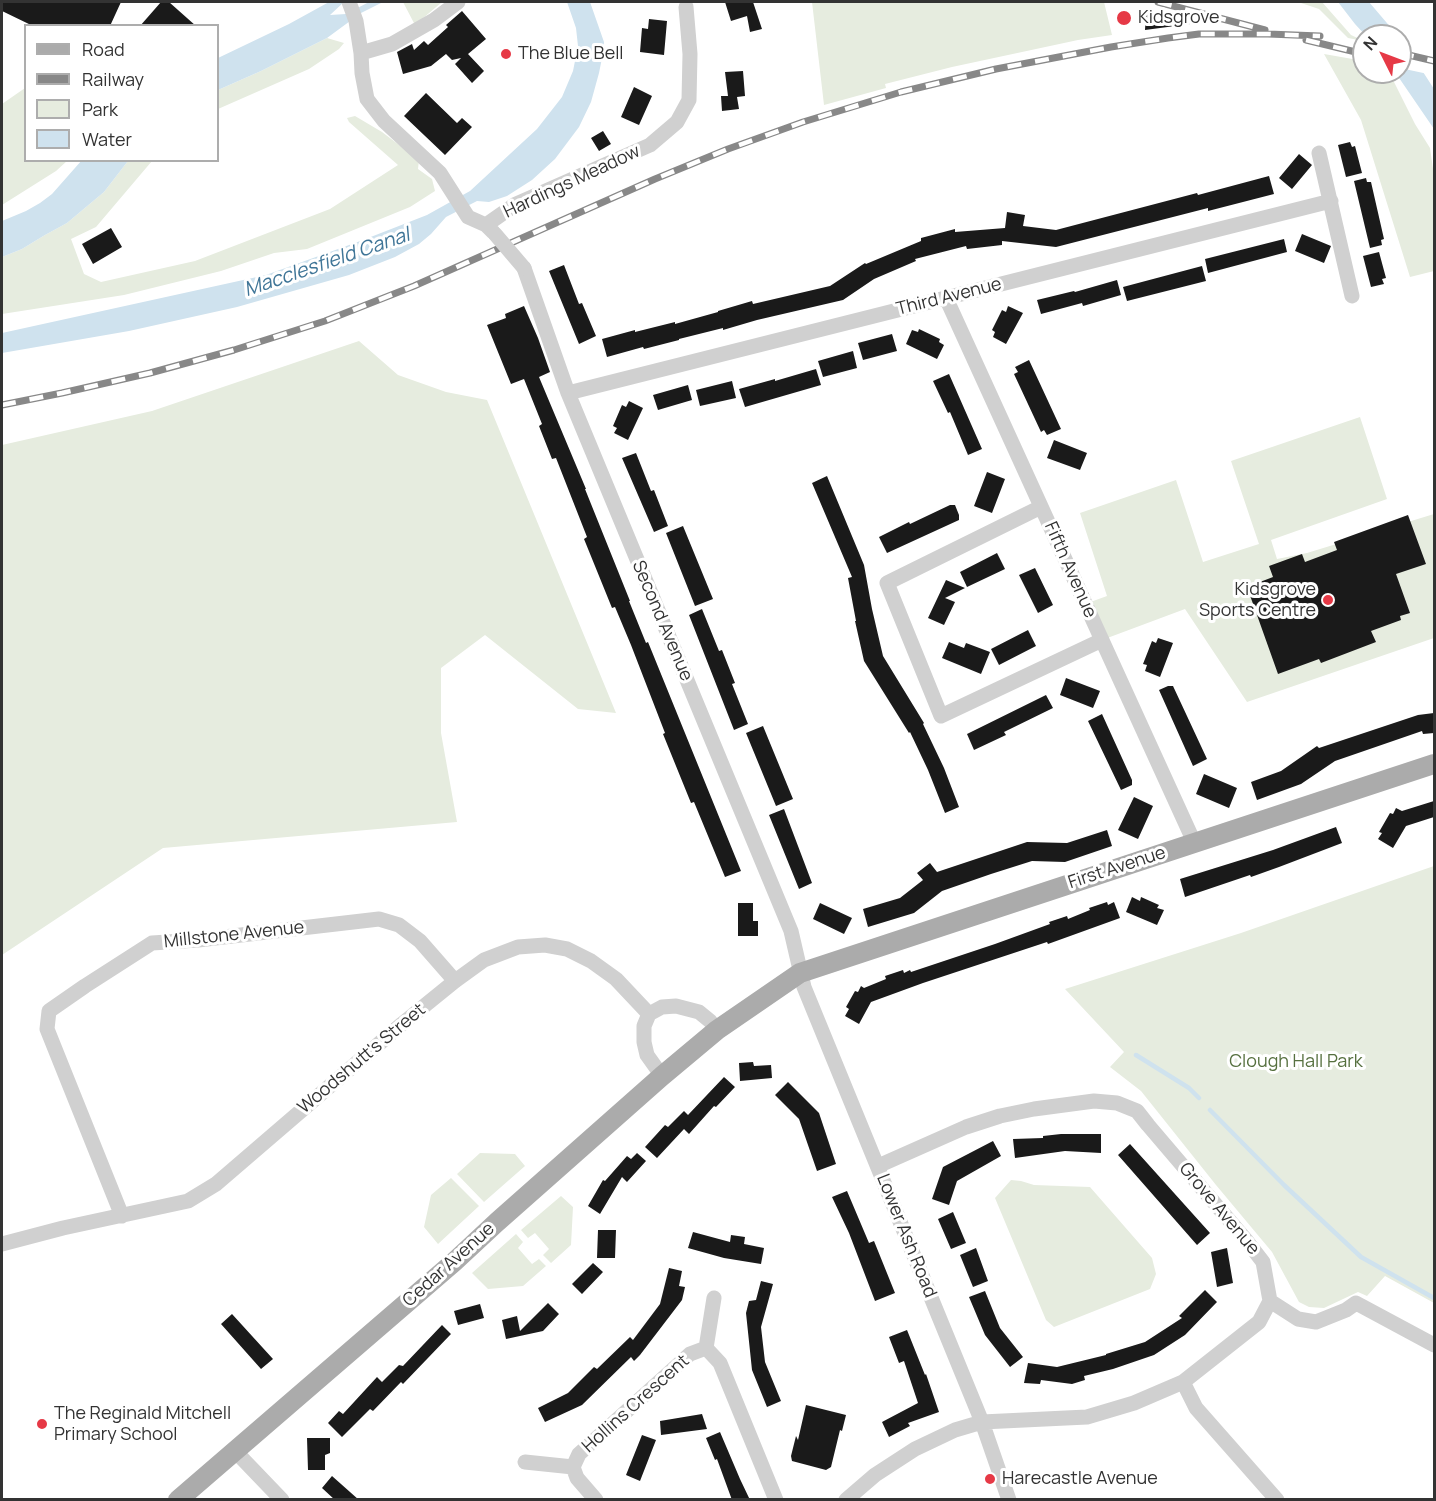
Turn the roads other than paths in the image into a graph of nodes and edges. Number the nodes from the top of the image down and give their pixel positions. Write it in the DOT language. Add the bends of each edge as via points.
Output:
graph roads {
  1 [pos="349,2"];
  2 [pos="458,2"];
  3 [pos="686,7"];
  4 [pos="361,53"];
  5 [pos="1319,153"];
  6 [pos="1331,201"];
  7 [pos="491,230"];
  8 [pos="1352,296"];
  9 [pos="946,298"];
  10 [pos="568,393"];
  11 [pos="1041,507"];
  12 [pos="1102,640"];
  13 [pos="1434,764"];
  14 [pos="1194,843"];
  15 [pos="800,973"];
  16 [pos="455,981"];
  17 [pos="649,1014"];
  18 [pos="717,1030"];
  19 [pos="662,1076"];
  20 [pos="878,1166"];
  21 [pos="122,1216"];
  22 [pos="2,1244"];
  23 [pos="714,1298"];
  24 [pos="1270,1301"];
  25 [pos="1434,1345"];
  26 [pos="706,1348"];
  27 [pos="1183,1382"];
  28 [pos="982,1422"];
  29 [pos="235,1451"];
  30 [pos="525,1462"];
  31 [pos="573,1467"];
  32 [pos="178,1500"];
  33 [pos="282,1500"];
  34 [pos="596,1500"];
  35 [pos="776,1500"];
  36 [pos="846,1500"];
  37 [pos="1009,1500"];
  38 [pos="1277,1500"];
  1 -- 4 [label="street"];
  2 -- 4 [label="street" via="392,44"];
  3 -- 7 [label="street, Hardings Meadow" via="689,100 677,122 650,146 516,204"];
  4 -- 7 [label="street" via="368,99 384,121 440,173 468,217"];
  5 -- 6 [label="street"];
  6 -- 8 [label="street"];
  6 -- 9 [label="street, Third Avenue"];
  7 -- 10 [label="street, Second Avenue, bridge" via="524,268"];
  9 -- 10 [label="street, Third Avenue"];
  9 -- 11 [label="street, Fifth Avenue"];
  10 -- 15 [label="street, Second Avenue" via="791,931"];
  11 -- 12 [label="street, Fifth Avenue"];
  11 -- 12 [label="street" via="887,583 941,716"];
  12 -- 14 [label="street, Fifth Avenue"];
  13 -- 14 [label="main road, First Avenue"];
  14 -- 15 [label="main road, First Avenue"];
  15 -- 18 [label="main road, Cedar Avenue"];
  15 -- 20 [label="street, Lower Ash Road"];
  16 -- 17 [label="street, Woodshutt's Street" via="484,960 518,947 545,945 567,949 591,961 616,979"];
  16 -- 21 [label="street, Woodshutt's Street" via="216,1184 188,1201"];
  16 -- 21 [label="street, Millstone Avenue" via="420,941 399,925 379,919 152,943 49,1011 47,1029"];
  17 -- 18 [label="street" via="662,1007 676,1006 699,1012"];
  17 -- 19 [label="street" via="644,1042 647,1055"];
  18 -- 19 [label="main road, Cedar Avenue"];
  19 -- 29 [label="main road, Cedar Avenue"];
  20 -- 24 [label="street, Grove Avenue" via="966,1126 1000,1116 1094,1101 1117,1103 1137,1111 1246,1240 1263,1262"];
  20 -- 28 [label="street, Lower Ash Road"];
  21 -- 22 [label="street, Woodshutt's Street"];
  23 -- 26 [label="street, Hollins Crescent"];
  24 -- 25 [label="street" via="1298,1319 1316,1322 1356,1303"];
  24 -- 27 [label="street" via="1259,1322"];
  26 -- 31 [label="street, Hollins Crescent" via="690,1354 579,1454"];
  26 -- 35 [label="street, Hollins Crescent" via="720,1362"];
  27 -- 28 [label="street" via="1087,1417"];
  27 -- 38 [label="street" via="1196,1408"];
  28 -- 36 [label="street" via="915,1449"];
  28 -- 37 [label="street, Lower Ash Road"];
  29 -- 32 [label="main road, Cedar Avenue"];
  29 -- 33 [label="street"];
  30 -- 31 [label="street, Hollins Crescent"];
  31 -- 34 [label="street, Hollins Crescent" via="577,1478"];
}
